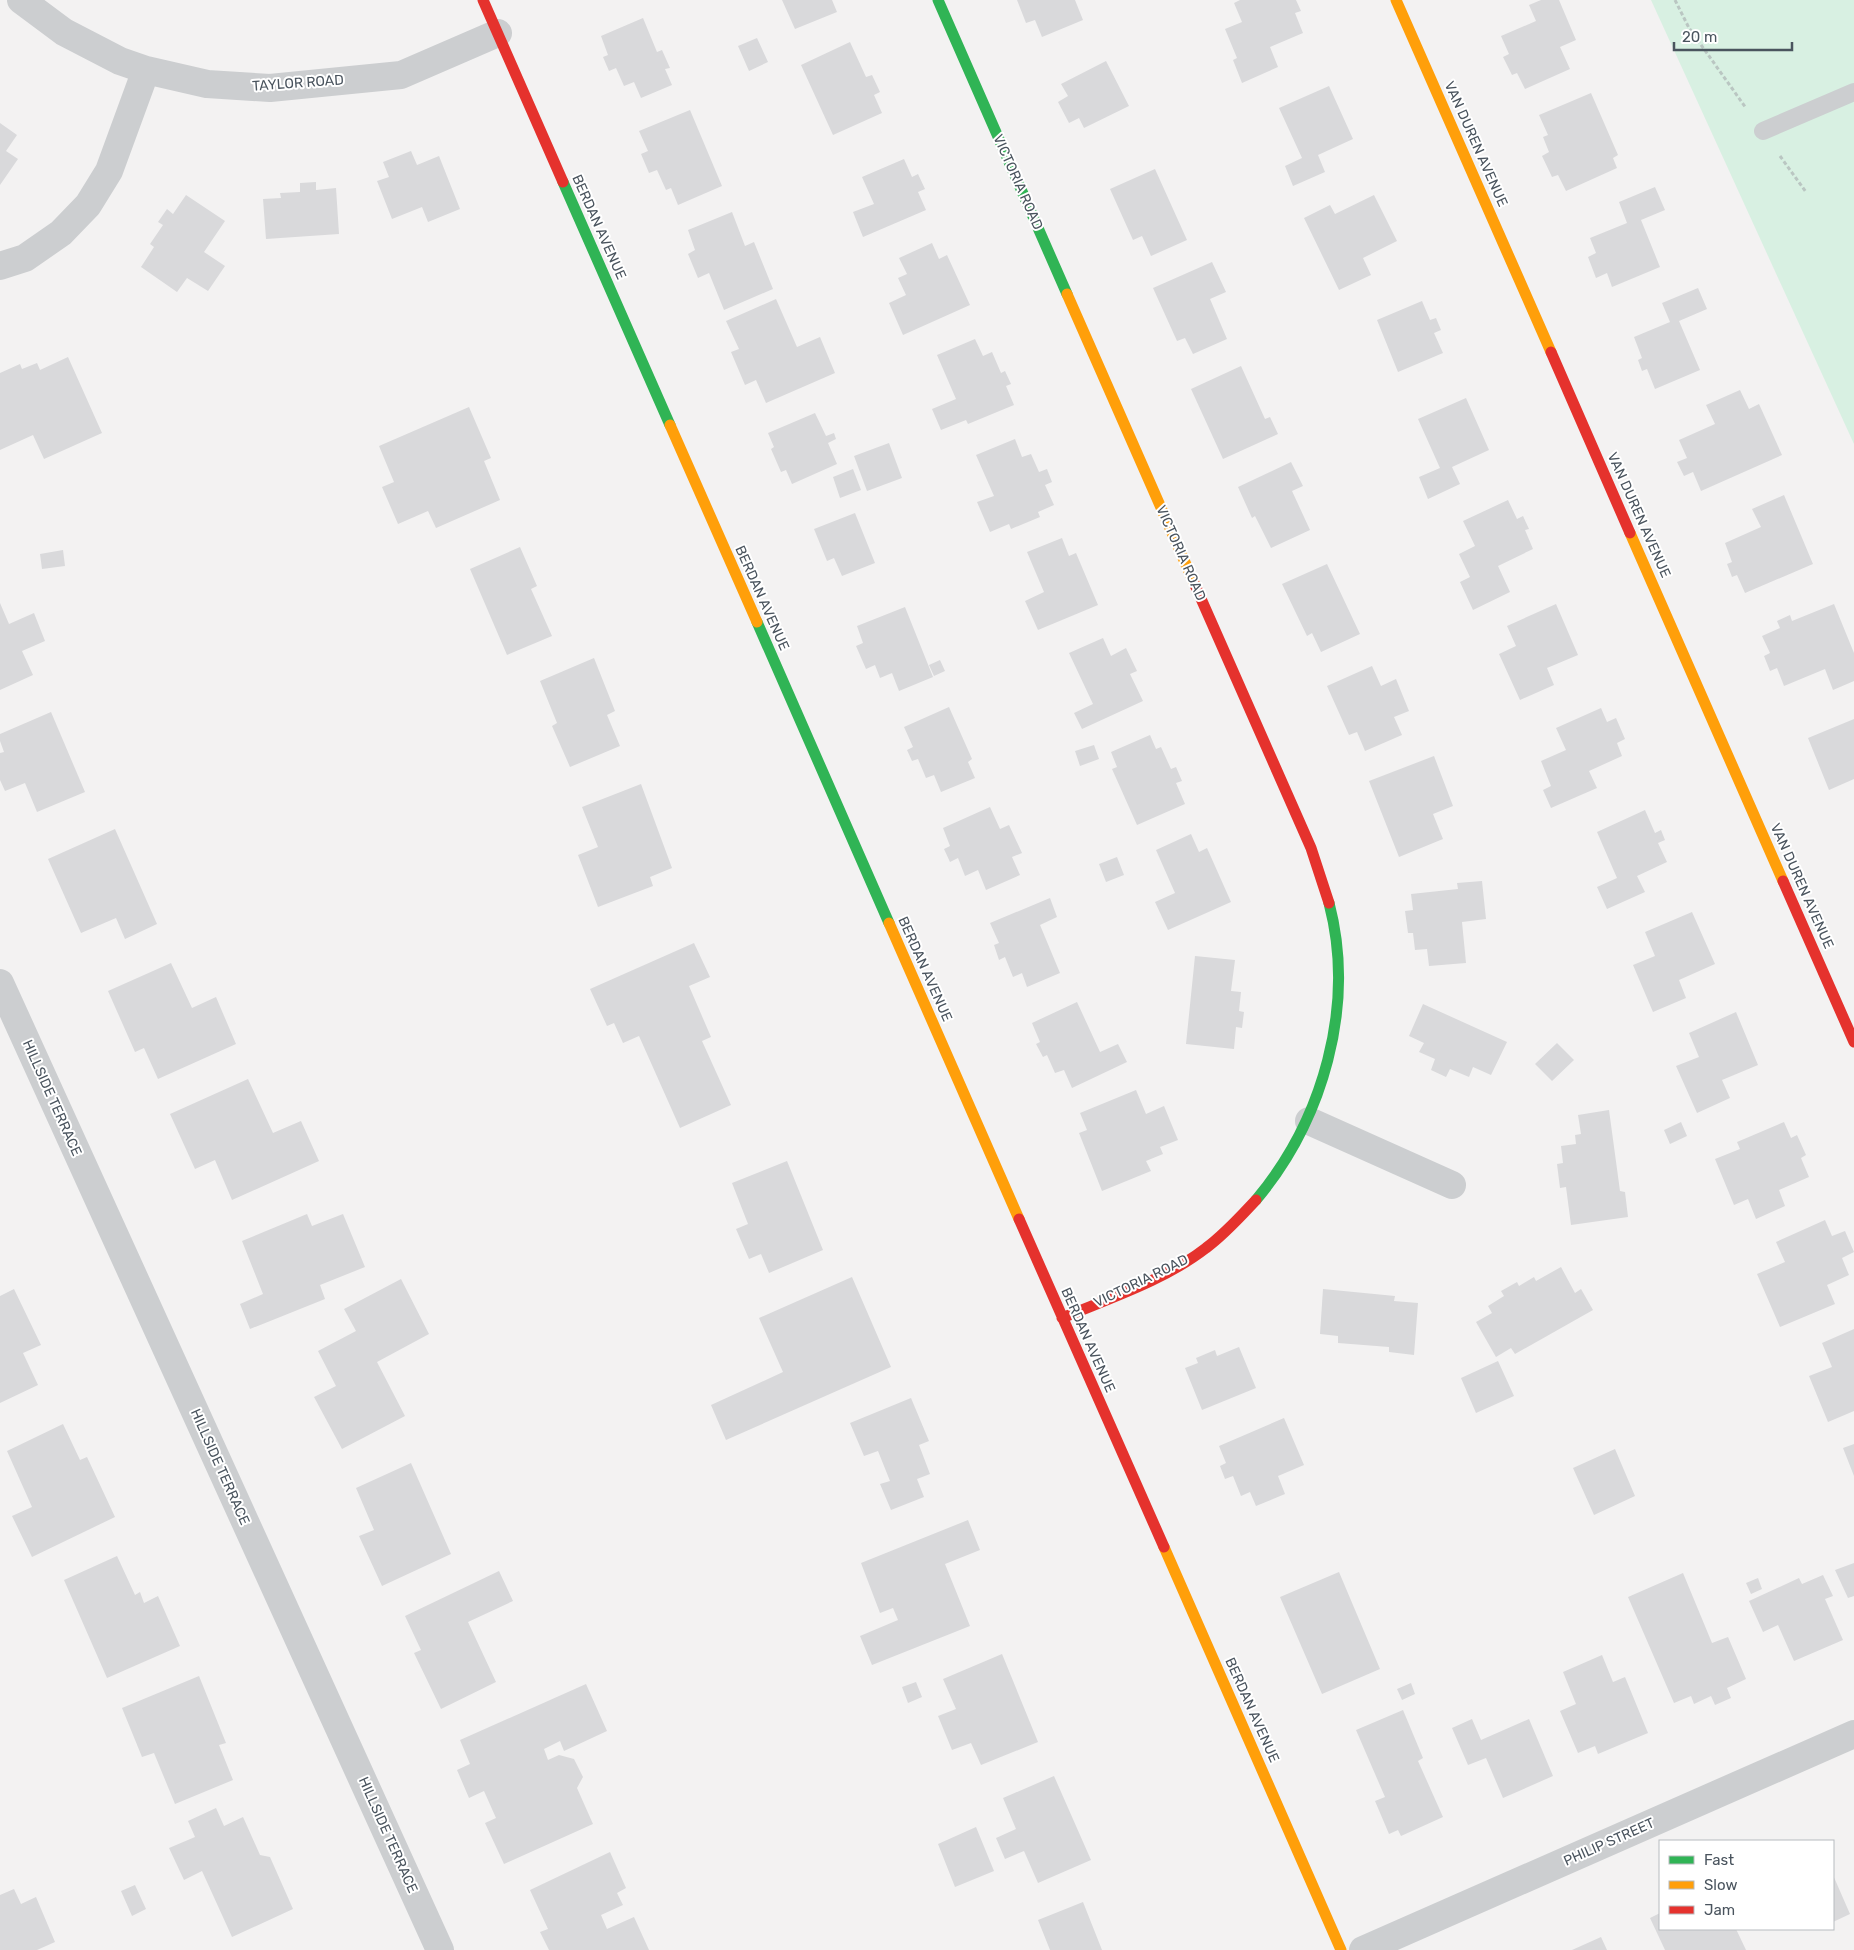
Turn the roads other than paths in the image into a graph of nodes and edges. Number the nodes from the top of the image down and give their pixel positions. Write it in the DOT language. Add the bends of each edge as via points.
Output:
graph roads {
  1 [pos="21,0"];
  2 [pos="483,0"];
  3 [pos="938,0"];
  4 [pos="1396,0"];
  5 [pos="498,33"];
  6 [pos="146,70"];
  7 [pos="1854,92"];
  8 [pos="1763,131"];
  9 [pos="0,266"];
  10 [pos="0,983"];
  11 [pos="1854,1042"];
  12 [pos="1309,1121"];
  13 [pos="1452,1186"];
  14 [pos="1062,1318"];
  15 [pos="1854,1734"];
  16 [pos="440,1950"];
  17 [pos="1340,1950"];
  18 [pos="1363,1950"];
  1 -- 6 [label="street, TAYLOR ROAD" via="64,32 120,61"];
  2 -- 5 [label="street, BERDAN AVENUE"];
  3 -- 12 [label="street, VICTORIA ROAD" via="1311,848 1330,903 1339,960 1336,1015 1328,1062"];
  4 -- 11 [label="street, VAN DUREN AVENUE"];
  5 -- 6 [label="street, TAYLOR ROAD" via="401,75 270,88 207,84"];
  5 -- 14 [label="street, BERDAN AVENUE"];
  6 -- 9 [label="street" via="109,171 88,205 61,233 25,258"];
  7 -- 8 [label="lane"];
  10 -- 16 [label="street, HILLSIDE TERRACE"];
  12 -- 13 [label="street"];
  12 -- 14 [label="street, VICTORIA ROAD" via="1282,1169 1247,1212 1206,1248 1154,1278"];
  14 -- 17 [label="street, BERDAN AVENUE"];
  15 -- 18 [label="street, PHILIP STREET"];
}
